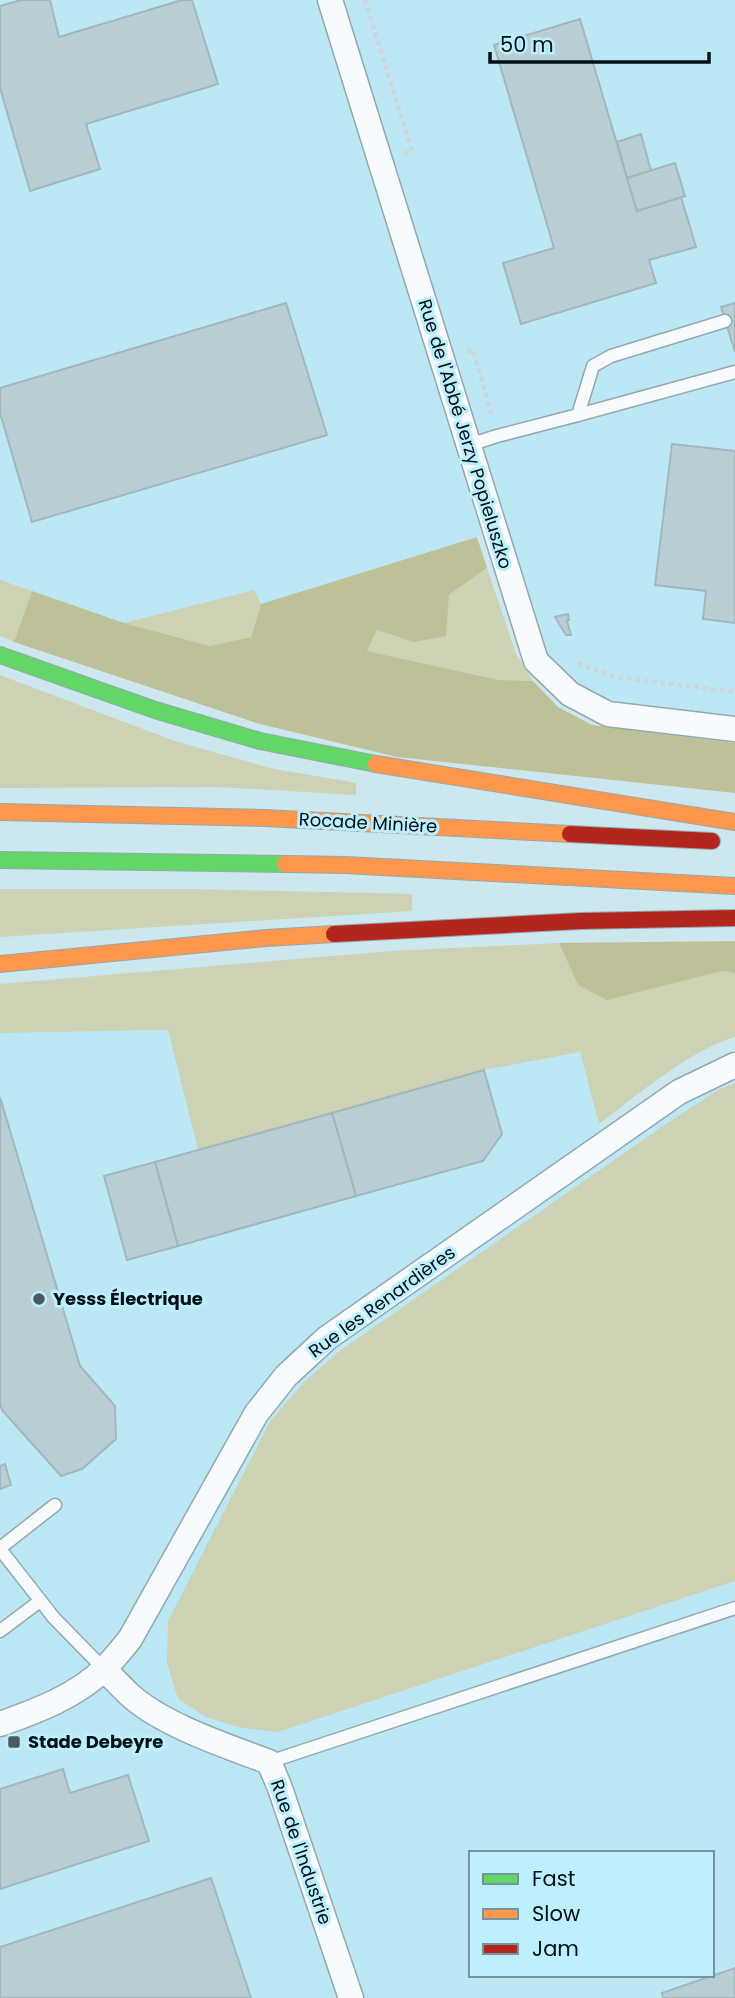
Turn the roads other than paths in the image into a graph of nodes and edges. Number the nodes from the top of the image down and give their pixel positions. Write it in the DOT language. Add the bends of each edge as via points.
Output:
graph roads {
  1 [pos="330,0"];
  2 [pos="726,321"];
  3 [pos="735,372"];
  4 [pos="578,415"];
  5 [pos="469,445"];
  6 [pos="0,655"];
  7 [pos="735,729"];
  8 [pos="0,812"];
  9 [pos="735,822"];
  10 [pos="722,841"];
  11 [pos="0,860"];
  12 [pos="735,886"];
  13 [pos="735,918"];
  14 [pos="0,964"];
  15 [pos="735,1065"];
  16 [pos="55,1505"];
  17 [pos="0,1548"];
  18 [pos="40,1601"];
  19 [pos="735,1608"];
  20 [pos="0,1631"];
  21 [pos="104,1669"];
  22 [pos="0,1724"];
  23 [pos="269,1762"];
  24 [pos="351,1998"];
  1 -- 5 [label="street, Rue de l'Abbé Jerzy Popieluszko"];
  2 -- 4 [label="lane" via="611,356 593,366"];
  3 -- 4 [label="lane"];
  4 -- 5 [label="lane"];
  5 -- 7 [label="street, Rue de l'Abbé Jerzy Popieluszko" via="536,661 570,694 608,714"];
  6 -- 9 [label="highway" via="155,710 260,741"];
  8 -- 10 [label="highway, Rocade Minière" via="265,818"];
  11 -- 12 [label="highway" via="345,865"];
  13 -- 14 [label="highway" via="581,921 266,938"];
  15 -- 21 [label="street, Rue les Renardières" via="647,1115 327,1338 286,1376 256,1415 130,1639"];
  16 -- 17 [label="lane"];
  17 -- 18 [label="lane"];
  18 -- 20 [label="lane"];
  18 -- 21 [label="lane"];
  19 -- 23 [label="lane"];
  21 -- 22 [label="street" via="74,1692"];
  21 -- 23 [label="street, Rue de l'Industrie" via="157,1714"];
  23 -- 24 [label="street, Rue de l'Industrie"];
}
